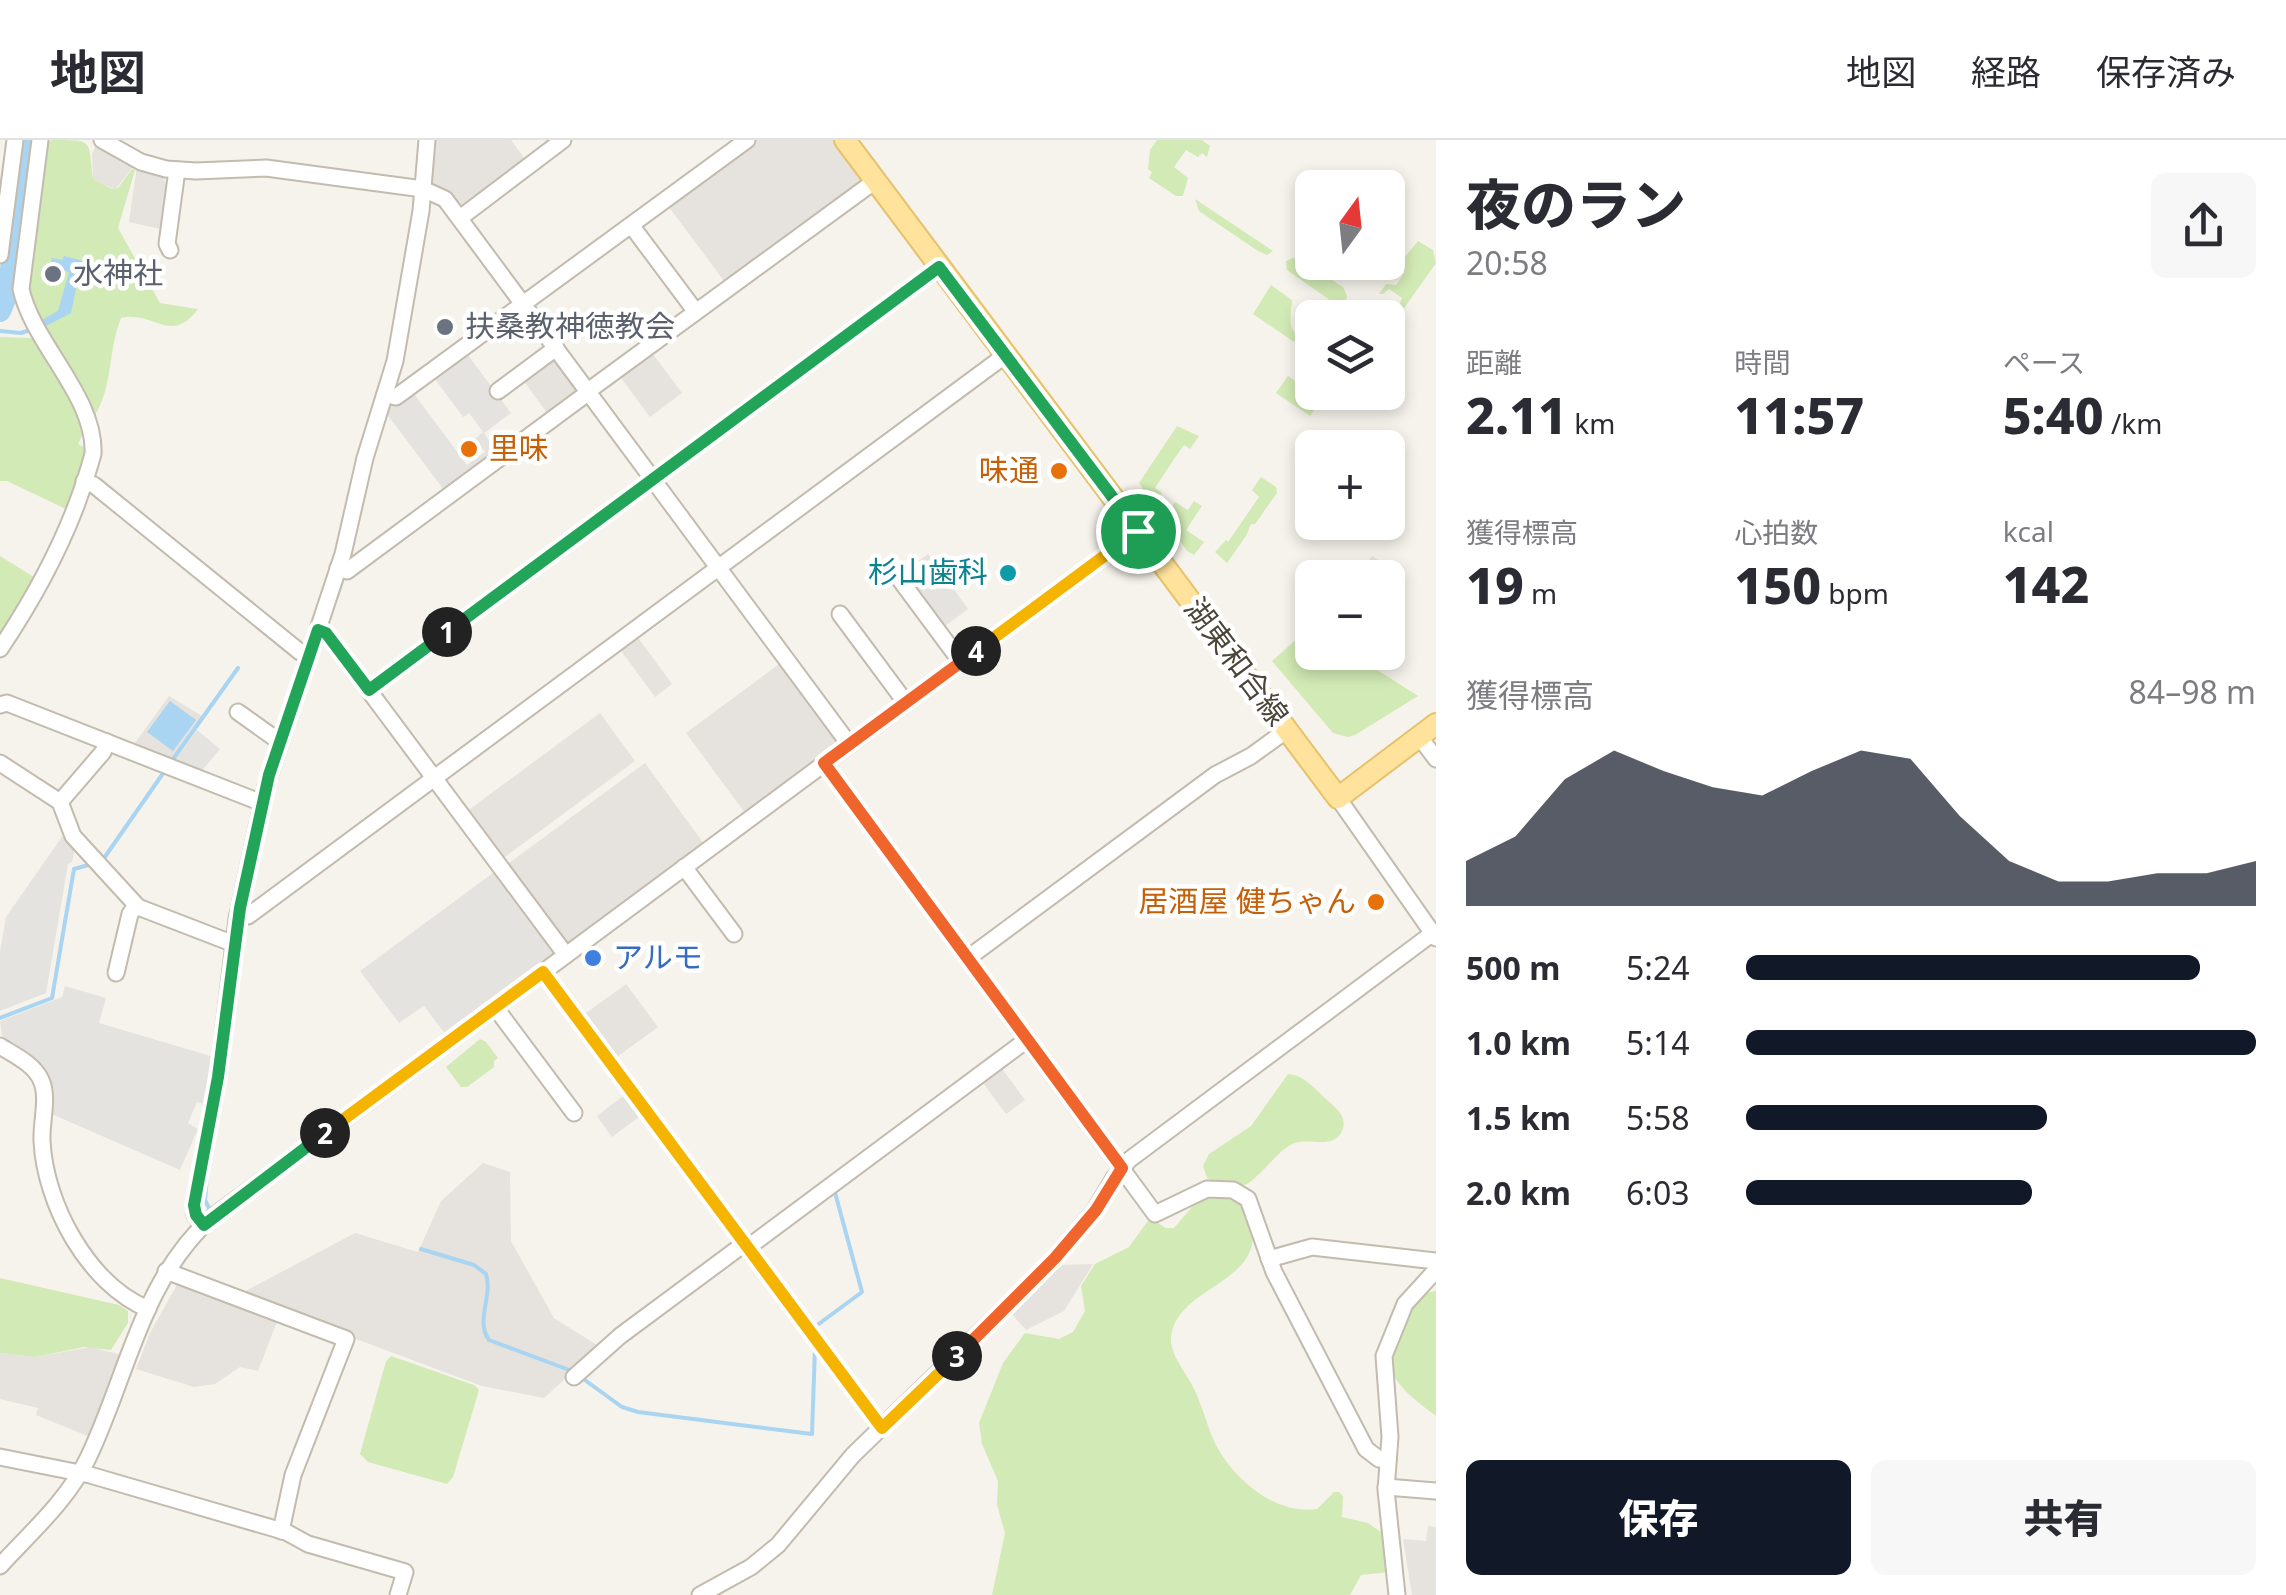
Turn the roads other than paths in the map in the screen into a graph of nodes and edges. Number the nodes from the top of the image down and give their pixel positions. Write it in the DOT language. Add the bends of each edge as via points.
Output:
graph roads {
  1 [pos="15,140"];
  2 [pos="40,140"];
  3 [pos="102,140"];
  4 [pos="427,140"];
  5 [pos="563,140"];
  6 [pos="747,140"];
  7 [pos="845,140"];
  8 [pos="176,170"];
  9 [pos="875,181"];
  10 [pos="423,189"];
  11 [pos="460,218"];
  12 [pos="631,225"];
  13 [pos="1,236"];
  14 [pos="170,250"];
  15 [pos="0,255"];
  16 [pos="939,267"];
  17 [pos="524,304"];
  18 [pos="696,312"];
  19 [pos="556,348"];
  20 [pos="1007,354"];
  21 [pos="498,391"];
  22 [pos="589,392"];
  23 [pos="386,394"];
  24 [pos="654,480"];
  25 [pos="84,482"];
  26 [pos="1138,531"];
  27 [pos="719,567"];
  28 [pos="338,568"];
  29 [pos="895,574"];
  30 [pos="840,614"];
  31 [pos="318,630"];
  32 [pos="0,649"];
  33 [pos="309,655"];
  34 [pos="961,662"];
  35 [pos="369,690"];
  36 [pos="906,702"];
  37 [pos="0,705"];
  38 [pos="238,712"];
  39 [pos="1287,730"];
  40 [pos="1428,730"];
  41 [pos="107,742"];
  42 [pos="280,742"];
  43 [pos="850,744"];
  44 [pos="1436,759"];
  45 [pos="824,763"];
  46 [pos="0,764"];
  47 [pos="434,778"];
  48 [pos="1338,798"];
  49 [pos="60,802"];
  50 [pos="262,803"];
  51 [pos="684,867"];
  52 [pos="136,905"];
  53 [pos="238,914"];
  54 [pos="1434,932"];
  55 [pos="734,934"];
  56 [pos="234,944"];
  57 [pos="566,955"];
  58 [pos="968,958"];
  59 [pos="543,972"];
  60 [pos="116,974"];
  61 [pos="496,1007"];
  62 [pos="1028,1039"];
  63 [pos="0,1046"];
  64 [pos="574,1113"];
  65 [pos="1122,1168"];
  66 [pos="204,1225"];
  67 [pos="746,1246"];
  68 [pos="1270,1260"];
  69 [pos="1436,1261"];
  70 [pos="1436,1270"];
  71 [pos="166,1271"];
  72 [pos="148,1309"];
  73 [pos="574,1378"];
  74 [pos="882,1428"];
  75 [pos="0,1457"];
  76 [pos="1388,1460"];
  77 [pos="79,1474"];
  78 [pos="1386,1487"];
  79 [pos="1436,1490"];
  80 [pos="281,1531"];
  81 [pos="0,1566"];
  82 [pos="398,1595"];
  83 [pos="700,1595"];
  84 [pos="1397,1595"];
  1 -- 13 [label="street"];
  2 -- 25 [label="street" via="21,278 24,300 91,430 93,454"];
  3 -- 8 [label="street" via="142,162"];
  4 -- 10 [label="street"];
  5 -- 11 [label="street"];
  6 -- 12 [label="street"];
  7 -- 9 [label="main road, 湖東和合線"];
  8 -- 10 [label="street" via="266,168"];
  8 -- 14 [label="street"];
  9 -- 16 [label="main road, 湖東和合線"];
  9 -- 18 [label="street"];
  10 -- 11 [label="street" via="445,199"];
  10 -- 23 [label="street"];
  11 -- 17 [label="street"];
  12 -- 17 [label="street"];
  12 -- 18 [label="street"];
  13 -- 15 [label="street"];
  16 -- 20 [label="main road, 湖東和合線"];
  16 -- 24 [label="street"];
  17 -- 19 [label="street"];
  17 -- 23 [label="street" via="396,397"];
  18 -- 22 [label="street"];
  19 -- 21 [label="street"];
  19 -- 22 [label="street"];
  20 -- 26 [label="main road, 湖東和合線"];
  20 -- 27 [label="street"];
  22 -- 24 [label="street"];
  22 -- 28 [label="street" via="346,570"];
  23 -- 28 [label="street"];
  24 -- 27 [label="street"];
  24 -- 35 [label="street"];
  25 -- 32 [label="street" via="40,588"];
  25 -- 33 [label="street"];
  26 -- 34 [label="street"];
  26 -- 39 [label="main road, 湖東和合線"];
  27 -- 43 [label="street"];
  27 -- 47 [label="street"];
  28 -- 31 [label="street"];
  29 -- 34 [label="street"];
  30 -- 36 [label="street"];
  31 -- 33 [label="street"];
  31 -- 35 [label="street"];
  33 -- 42 [label="street"];
  34 -- 36 [label="street"];
  35 -- 47 [label="street"];
  36 -- 43 [label="street"];
  37 -- 41 [label="street"];
  38 -- 42 [label="street"];
  39 -- 48 [label="main road, 湖東和合線"];
  39 -- 58 [label="street" via="1214,775"];
  40 -- 44 [label="street"];
  40 -- 48 [label="main road"];
  41 -- 49 [label="street"];
  41 -- 50 [label="street"];
  42 -- 50 [label="street"];
  43 -- 45 [label="street"];
  45 -- 51 [label="street"];
  45 -- 58 [label="street"];
  46 -- 49 [label="street"];
  47 -- 53 [label="street" via="248,916"];
  47 -- 57 [label="street"];
  48 -- 54 [label="street"];
  49 -- 52 [label="street" via="73,836"];
  50 -- 53 [label="street"];
  51 -- 55 [label="street"];
  51 -- 57 [label="street"];
  52 -- 56 [label="street"];
  52 -- 60 [label="street"];
  53 -- 56 [label="street"];
  54 -- 65 [label="street"];
  56 -- 66 [label="street" via="194,1205"];
  57 -- 59 [label="street"];
  58 -- 62 [label="street"];
  59 -- 61 [label="street"];
  59 -- 67 [label="street"];
  61 -- 64 [label="street"];
  61 -- 66 [label="street"];
  62 -- 65 [label="street"];
  62 -- 67 [label="street"];
  63 -- 72 [label="street" via="43,1085 42,1145 60,1218 88,1264"];
  65 -- 68 [label="street" via="1156,1214 1207,1189 1241,1193 1253,1207"];
  65 -- 74 [label="street" via="1048,1266"];
  66 -- 71 [label="street"];
  67 -- 73 [label="street" via="620,1336"];
  67 -- 74 [label="street"];
  68 -- 69 [label="street" via="1312,1247"];
  68 -- 76 [label="street" via="1366,1449"];
  70 -- 76 [label="street" via="1405,1304 1384,1356"];
  71 -- 72 [label="street"];
  71 -- 80 [label="street" via="346,1338 293,1475"];
  72 -- 77 [label="street"];
  74 -- 83 [label="street" via="769,1554"];
  75 -- 77 [label="street"];
  76 -- 78 [label="street"];
  77 -- 80 [label="street"];
  77 -- 81 [label="street"];
  78 -- 79 [label="street"];
  78 -- 84 [label="street"];
  80 -- 82 [label="street" via="405,1572"];
}
